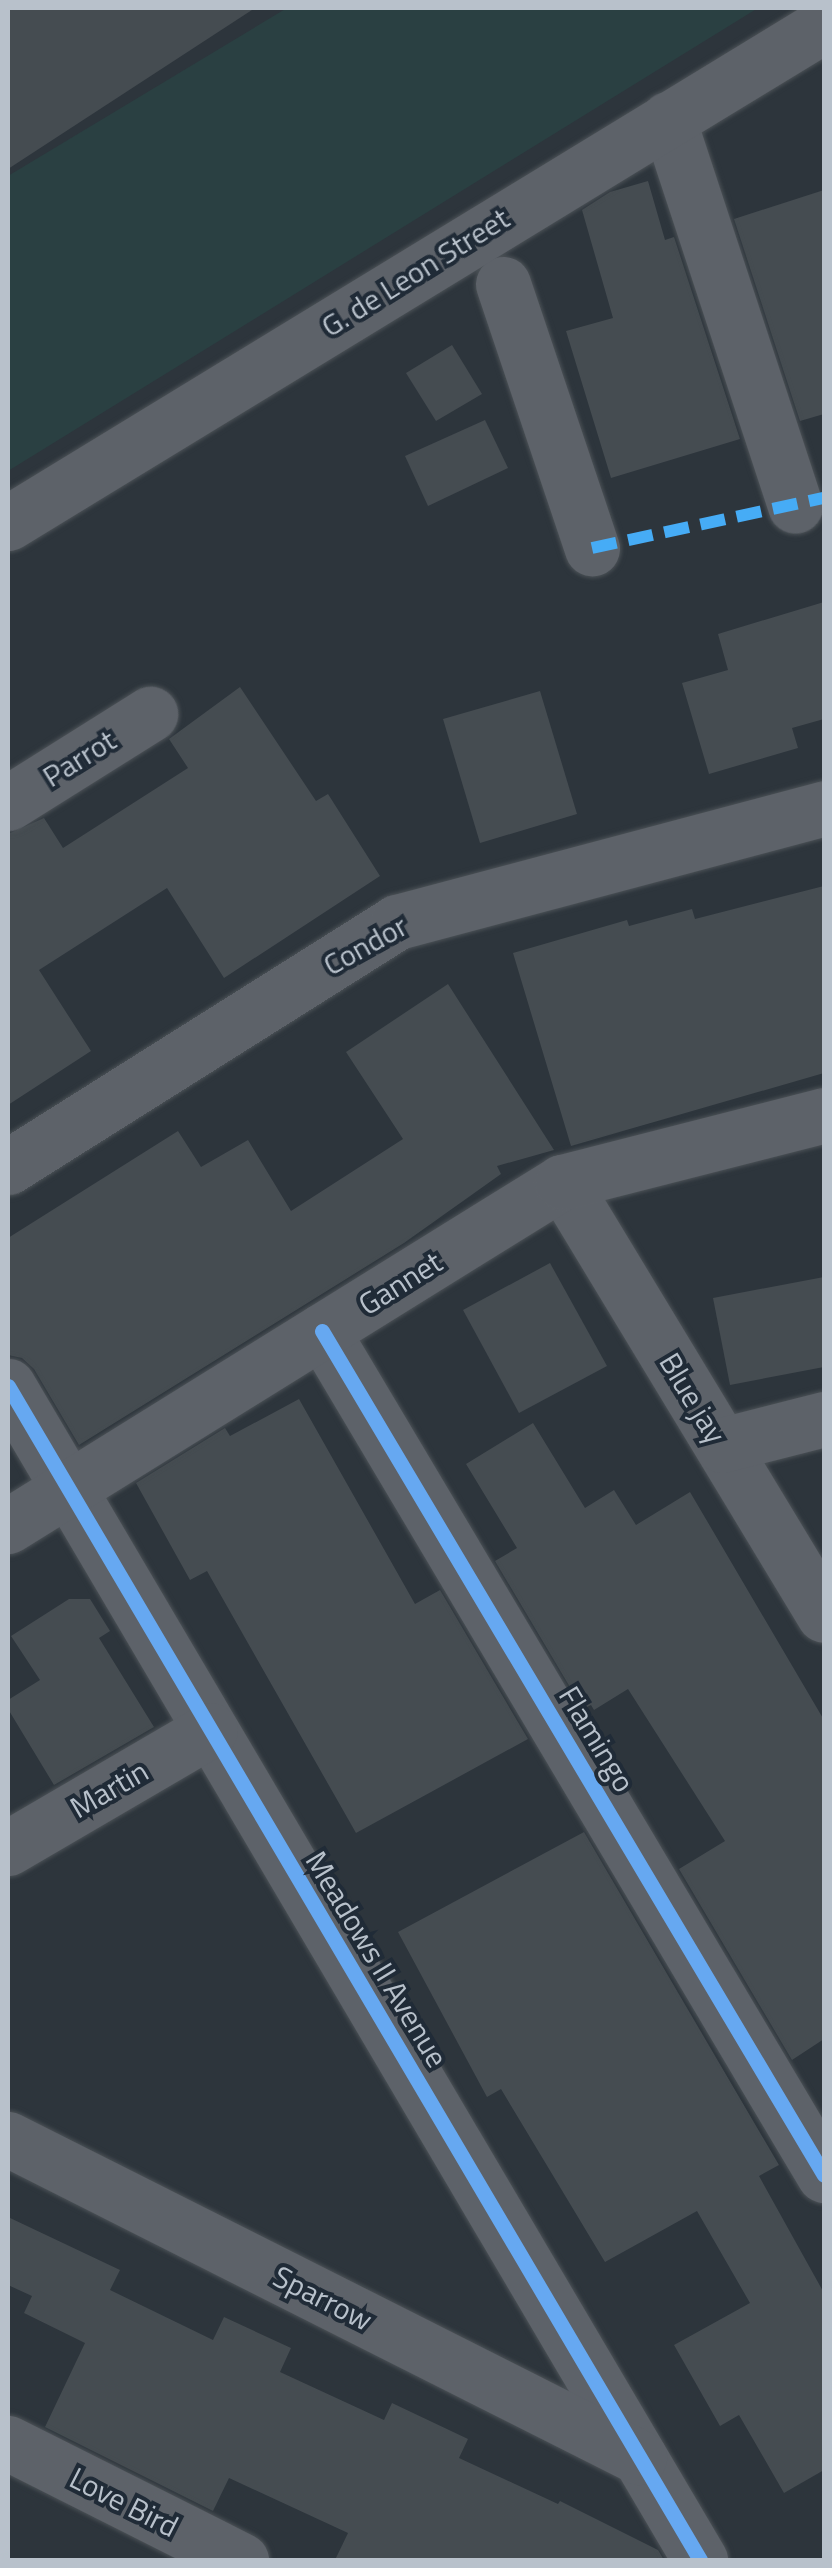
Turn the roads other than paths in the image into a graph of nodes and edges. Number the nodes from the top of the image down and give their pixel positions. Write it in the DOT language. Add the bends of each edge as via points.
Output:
graph roads {
  1 [pos="824,25"];
  2 [pos="668,119"];
  3 [pos="504,284"];
  4 [pos="796,506"];
  5 [pos="8,522"];
  6 [pos="592,548"];
  7 [pos="150,714"];
  8 [pos="8,803"];
  9 [pos="824,808"];
  10 [pos="824,1115"];
  11 [pos="8,1168"];
  12 [pos="562,1182"];
  13 [pos="322,1331"];
  14 [pos="8,1386"];
  15 [pos="824,1419"];
  16 [pos="722,1445"];
  17 [pos="68,1489"];
  18 [pos="8,1526"];
  19 [pos="824,1614"];
  20 [pos="210,1730"];
  21 [pos="8,1848"];
  22 [pos="8,2139"];
  23 [pos="824,2175"];
  24 [pos="8,2443"];
  25 [pos="639,2457"];
  26 [pos="240,2560"];
  27 [pos="700,2560"];
  1 -- 2 [label="street, G. de Leon Street"];
  2 -- 4 [label="street"];
  2 -- 5 [label="street, G. de Leon Street"];
  3 -- 6 [label="street"];
  7 -- 8 [label="street, Parrot"];
  9 -- 11 [label="street, Condor" via="397,922"];
  10 -- 12 [label="street, Gannet"];
  12 -- 13 [label="street, Gannet"];
  12 -- 16 [label="street, Blue jay"];
  13 -- 17 [label="street, Gannet"];
  13 -- 23 [label="street, Flamingo"];
  14 -- 17 [label="street, Meadows II Avenue"];
  15 -- 16 [label="street"];
  16 -- 19 [label="street, Blue jay"];
  17 -- 18 [label="street, Gannet"];
  17 -- 20 [label="street, Meadows II Avenue"];
  20 -- 21 [label="street, Martin"];
  20 -- 25 [label="street, Meadows II Avenue"];
  22 -- 25 [label="street, Sparrow"];
  24 -- 26 [label="street, Love Bird"];
  25 -- 27 [label="street, Meadows II Avenue"];
}
